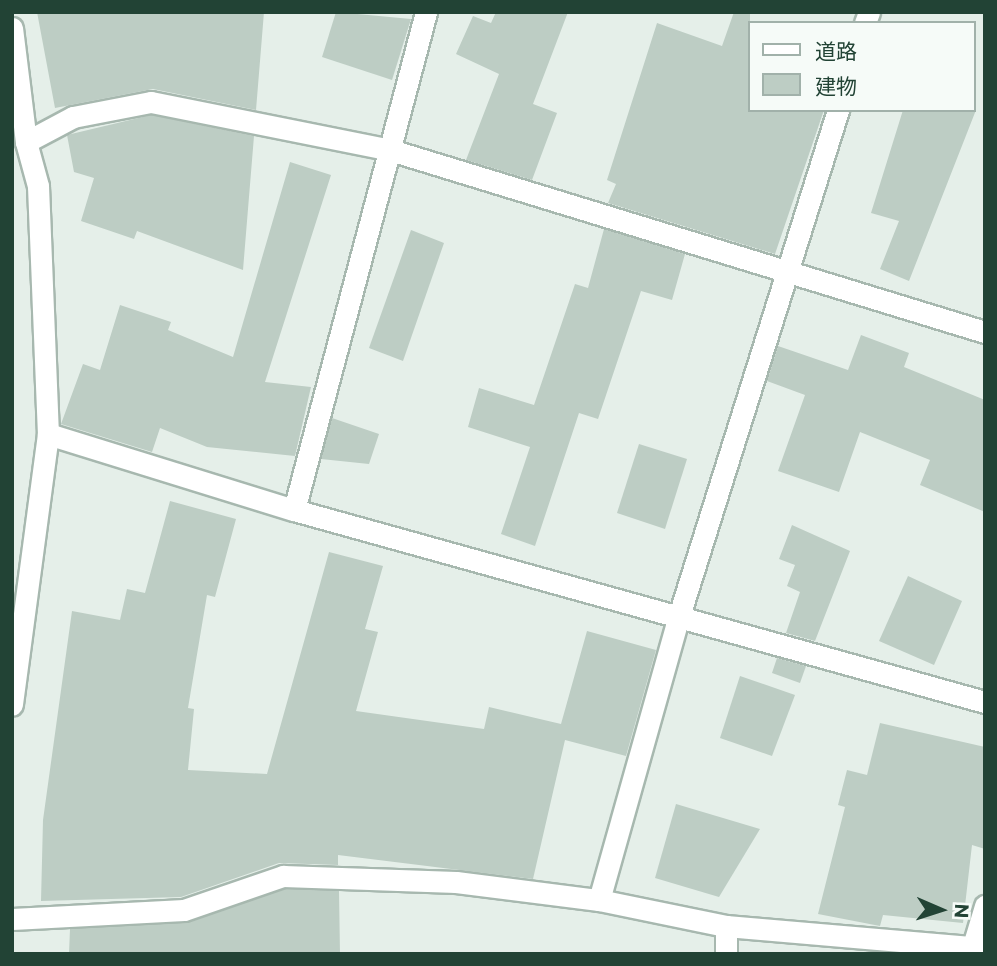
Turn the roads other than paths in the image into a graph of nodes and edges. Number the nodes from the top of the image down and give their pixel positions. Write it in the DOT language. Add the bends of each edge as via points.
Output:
graph roads {
  1 [pos="426,12"];
  2 [pos="12,28"];
  3 [pos="837,112"];
  4 [pos="26,142"];
  5 [pos="387,149"];
  6 [pos="786,276"];
  7 [pos="985,332"];
  8 [pos="48,434"];
  9 [pos="294,510"];
  10 [pos="678,619"];
  11 [pos="14,663"];
  12 [pos="985,702"];
  13 [pos="12,705"];
  14 [pos="599,900"];
  15 [pos="985,906"];
  16 [pos="12,919"];
  17 [pos="726,926"];
  18 [pos="979,947"];
  19 [pos="726,954"];
  1 -- 5 [label="street"];
  2 -- 4 [label="street"];
  3 -- 6 [label="street"];
  4 -- 5 [label="street" via="73,117 151,102"];
  4 -- 8 [label="street" via="38,186"];
  5 -- 6 [label="street"];
  5 -- 9 [label="street"];
  6 -- 7 [label="street"];
  6 -- 10 [label="street"];
  8 -- 9 [label="street"];
  8 -- 11 [label="street"];
  9 -- 10 [label="street"];
  10 -- 12 [label="street"];
  10 -- 14 [label="street"];
  11 -- 13 [label="street"];
  14 -- 16 [label="street" via="456,882 283,876 184,910"];
  14 -- 17 [label="street"];
  15 -- 18 [label="street"];
  17 -- 18 [label="street"];
  17 -- 19 [label="street"];
}
